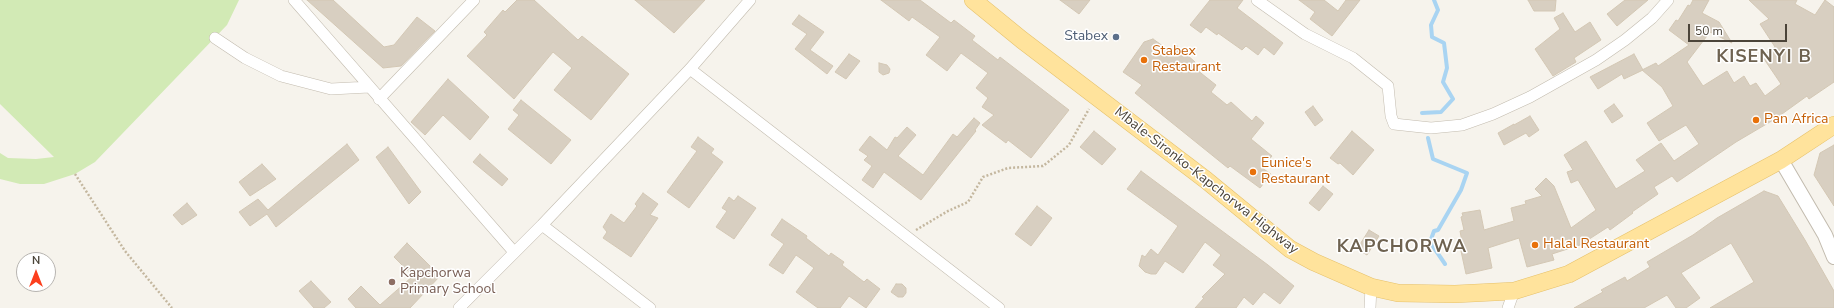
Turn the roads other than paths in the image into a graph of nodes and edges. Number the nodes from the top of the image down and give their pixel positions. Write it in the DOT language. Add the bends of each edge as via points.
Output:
graph roads {
  1 [pos="294,0"];
  2 [pos="474,0"];
  3 [pos="750,0"];
  4 [pos="974,0"];
  5 [pos="1257,0"];
  6 [pos="1668,0"];
  7 [pos="214,38"];
  8 [pos="690,69"];
  9 [pos="369,87"];
  10 [pos="379,99"];
  11 [pos="1834,126"];
  12 [pos="1781,160"];
  13 [pos="542,225"];
  14 [pos="514,252"];
  15 [pos="1834,257"];
  16 [pos="1371,287"];
  17 [pos="1514,291"];
  18 [pos="459,308"];
  19 [pos="650,308"];
  20 [pos="998,308"];
  21 [pos="1370,308"];
  22 [pos="1508,308"];
  1 -- 9 [label="street"];
  2 -- 10 [label="street"];
  3 -- 8 [label="street"];
  4 -- 16 [label="main road, Mbale-Sironko-Kapchorwa Highway" via="1009,30 1206,180 1290,249"];
  5 -- 6 [label="street" via="1305,34 1353,58 1388,86 1394,124 1431,128 1462,125 1530,97 1596,60 1625,40 1652,18"];
  7 -- 9 [label="street" via="245,58 281,76 331,89"];
  8 -- 13 [label="street"];
  8 -- 20 [label="street"];
  9 -- 10 [label="street"];
  10 -- 14 [label="street"];
  11 -- 12 [label="main road, Mbale-Sironko-Kapchorwa Highway"];
  12 -- 15 [label="street" via="1825,235"];
  12 -- 17 [label="main road, Mbale-Sironko-Kapchorwa Highway" via="1569,274"];
  13 -- 14 [label="street"];
  13 -- 19 [label="street"];
  14 -- 18 [label="street"];
  16 -- 17 [label="main road, Mbale-Sironko-Kapchorwa Highway" via="1398,293"];
  16 -- 21 [label="street"];
  17 -- 22 [label="street"];
}
